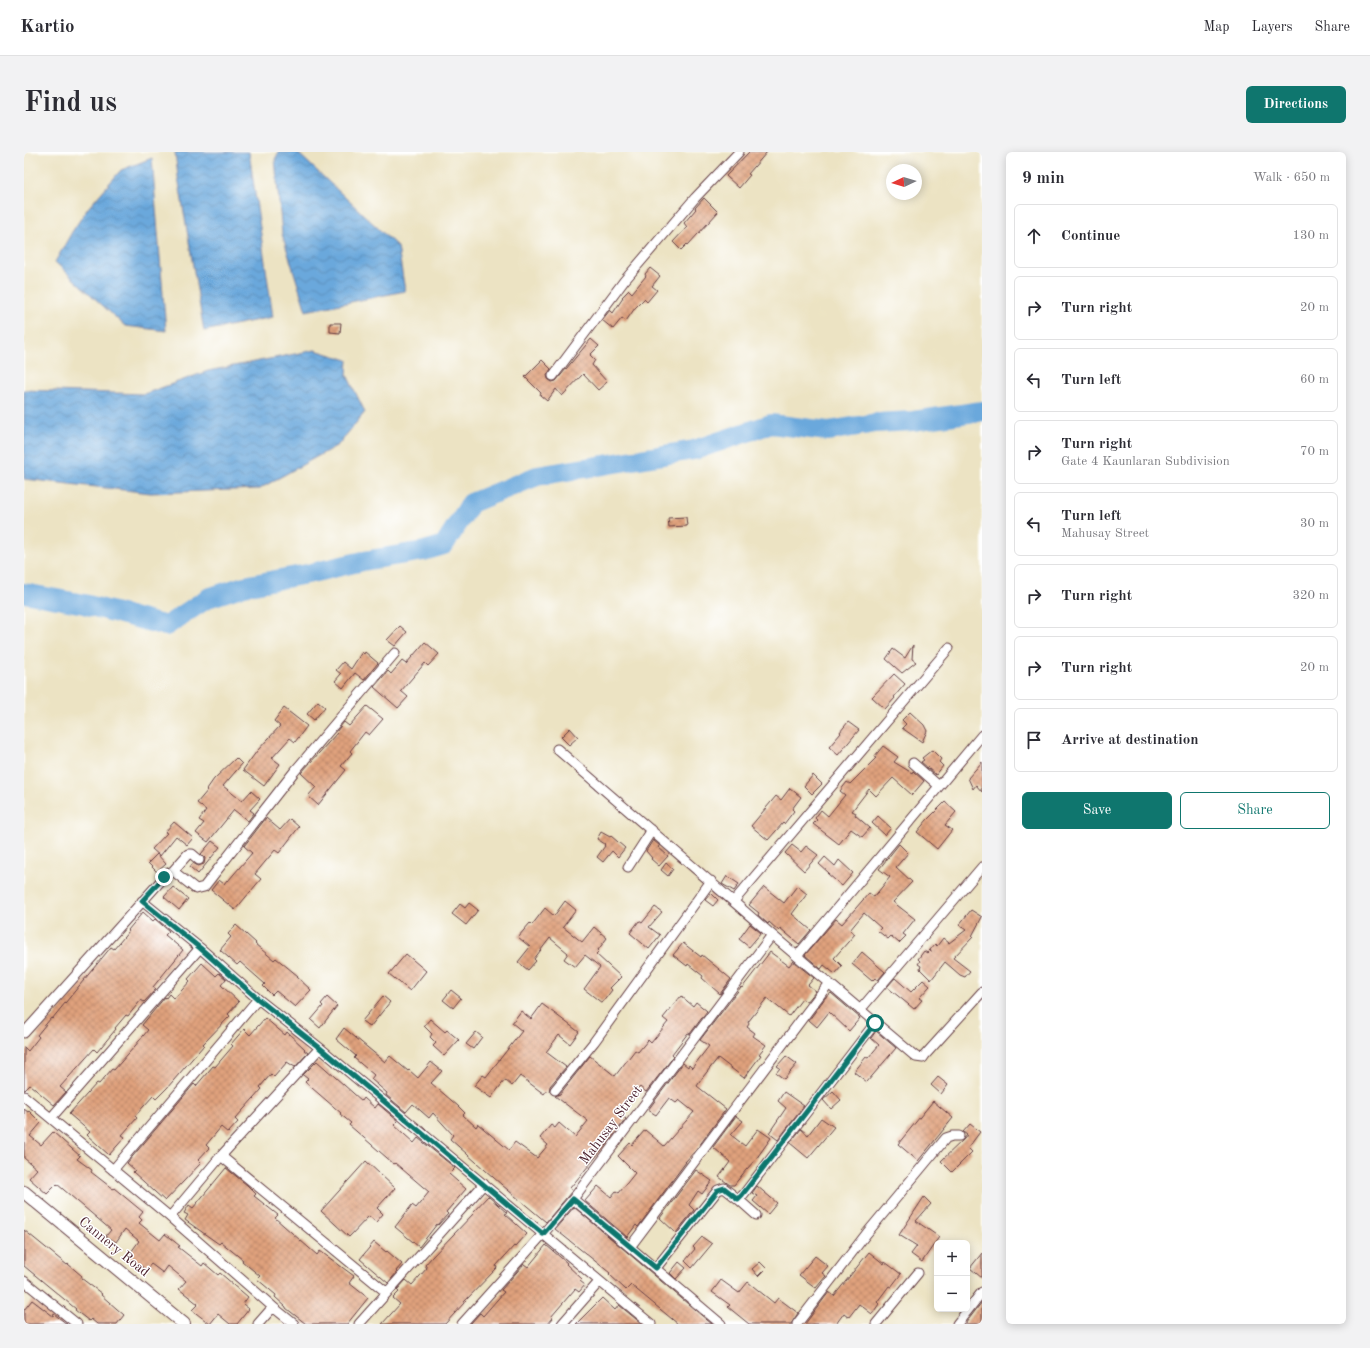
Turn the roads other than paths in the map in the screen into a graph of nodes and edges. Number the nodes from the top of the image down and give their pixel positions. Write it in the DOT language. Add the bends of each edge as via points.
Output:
graph roads {
  1 [pos="739,152"];
  2 [pos="553,376"];
  3 [pos="949,648"];
  4 [pos="395,653"];
  5 [pos="982,735"];
  6 [pos="557,749"];
  7 [pos="913,763"];
  8 [pos="939,786"];
  9 [pos="652,830"];
  10 [pos="199,860"];
  11 [pos="628,867"];
  12 [pos="982,867"];
  13 [pos="173,871"];
  14 [pos="711,881"];
  15 [pos="142,901"];
  16 [pos="734,901"];
  17 [pos="772,935"];
  18 [pos="200,948"];
  19 [pos="797,956"];
  20 [pos="829,983"];
  21 [pos="982,992"];
  22 [pos="258,999"];
  23 [pos="860,1010"];
  24 [pos="875,1023"];
  25 [pos="24,1033"];
  26 [pos="320,1048"];
  27 [pos="555,1090"];
  28 [pos="24,1096"];
  29 [pos="52,1118"];
  30 [pos="959,1136"];
  31 [pos="221,1156"];
  32 [pos="113,1170"];
  33 [pos="484,1184"];
  34 [pos="24,1192"];
  35 [pos="573,1199"];
  36 [pos="738,1199"];
  37 [pos="756,1215"];
  38 [pos="170,1217"];
  39 [pos="543,1234"];
  40 [pos="630,1247"];
  41 [pos="656,1268"];
  42 [pos="918,1273"];
  43 [pos="24,1281"];
  44 [pos="599,1282"];
  45 [pos="386,1292"];
  46 [pos="982,1292"];
  47 [pos="272,1307"];
  48 [pos="77,1324"];
  49 [pos="184,1324"];
  50 [pos="258,1324"];
  51 [pos="294,1324"];
  52 [pos="359,1324"];
  53 [pos="462,1324"];
  54 [pos="562,1324"];
  55 [pos="651,1324"];
  56 [pos="721,1324"];
  57 [pos="797,1324"];
  58 [pos="876,1324"];
  59 [pos="957,1324"];
  1 -- 2 [label="street" via="695,198 624,281"];
  3 -- 16 [label="street"];
  4 -- 13 [label="street" via="294,772 204,886 200,889 192,887"];
  5 -- 8 [label="street"];
  6 -- 9 [label="street"];
  7 -- 8 [label="street"];
  8 -- 19 [label="street"];
  9 -- 11 [label="street"];
  9 -- 14 [label="street"];
  10 -- 13 [label="street" via="188,854"];
  12 -- 23 [label="street"];
  13 -- 15 [label="street" via="167,874"];
  14 -- 16 [label="street"];
  14 -- 27 [label="street" via="594,1042"];
  15 -- 18 [label="street"];
  15 -- 25 [label="street"];
  16 -- 17 [label="street"];
  17 -- 19 [label="street"];
  17 -- 35 [label="street, Mahusay Street"];
  18 -- 22 [label="street"];
  18 -- 29 [label="street"];
  19 -- 20 [label="street"];
  20 -- 23 [label="street"];
  20 -- 40 [label="street"];
  21 -- 24 [label="street" via="923,1058 916,1057"];
  22 -- 26 [label="street"];
  22 -- 32 [label="street"];
  23 -- 24 [label="street"];
  24 -- 36 [label="street"];
  26 -- 31 [label="street"];
  26 -- 33 [label="street"];
  28 -- 29 [label="street"];
  29 -- 32 [label="street"];
  30 -- 57 [label="street" via="946,1138 867,1233"];
  31 -- 38 [label="street"];
  31 -- 45 [label="street"];
  32 -- 38 [label="street"];
  33 -- 39 [label="street"];
  33 -- 45 [label="street"];
  34 -- 49 [label="main road, Cannery Road"];
  35 -- 39 [label="street, Mahusay Street"];
  35 -- 40 [label="street"];
  36 -- 37 [label="street"];
  36 -- 41 [label="street" via="724,1188 718,1190"];
  38 -- 47 [label="street"];
  39 -- 44 [label="street"];
  39 -- 53 [label="street, Mahusay Street"];
  40 -- 41 [label="street"];
  41 -- 56 [label="street"];
  42 -- 58 [label="street"];
  43 -- 48 [label="street"];
  44 -- 54 [label="street"];
  44 -- 55 [label="street"];
  45 -- 52 [label="street"];
  46 -- 59 [label="street"];
  47 -- 50 [label="street"];
  47 -- 51 [label="street"];
}
